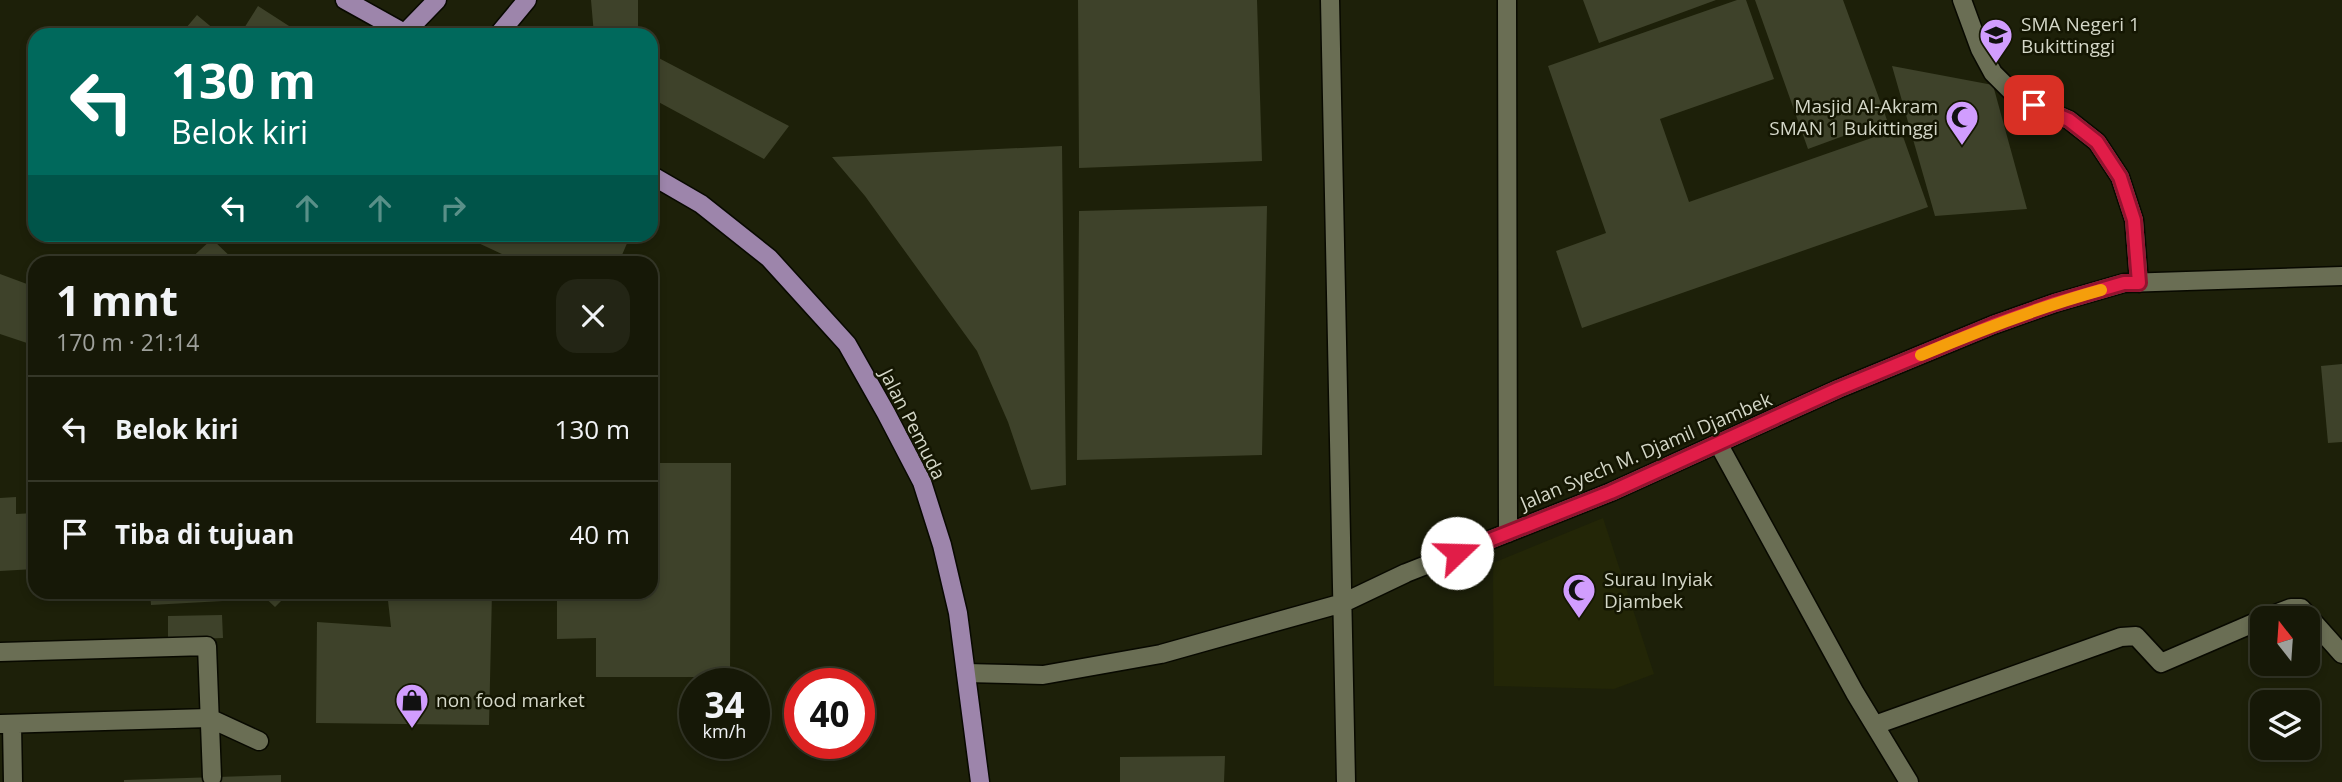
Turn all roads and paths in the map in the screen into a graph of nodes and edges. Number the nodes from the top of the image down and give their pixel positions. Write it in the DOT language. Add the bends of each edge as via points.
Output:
graph roads {
  1 [pos="345,0"];
  2 [pos="436,0"];
  3 [pos="527,0"];
  4 [pos="1329,0"];
  5 [pos="1507,0"];
  6 [pos="1962,0"];
  7 [pos="395,28"];
  8 [pos="411,28"];
  9 [pos="504,28"];
  10 [pos="658,179"];
  11 [pos="2342,275"];
  12 [pos="2139,283"];
  13 [pos="1719,444"];
  14 [pos="1508,533"];
  15 [pos="1343,603"];
  16 [pos="2250,624"];
  17 [pos="2320,630"];
  18 [pos="0,652"];
  19 [pos="2342,654"];
  20 [pos="966,673"];
  21 [pos="209,718"];
  22 [pos="6,724"];
  23 [pos="1875,725"];
  24 [pos="258,741"];
  25 [pos="212,777"];
  26 [pos="13,782"];
  27 [pos="980,782"];
  28 [pos="1346,782"];
  29 [pos="1909,782"];
  1 -- 7 [label="main road"];
  2 -- 8 [label="main road"];
  3 -- 9 [label="main road"];
  4 -- 15 [label="street"];
  5 -- 14 [label="street"];
  6 -- 12 [label="street" via="1993,73 2017,97 2069,120 2097,142 2120,177 2134,220"];
  10 -- 20 [label="main road, Jalan Pemuda" via="701,204 769,258 847,344 922,482 946,559"];
  11 -- 12 [label="street, Jalan Syech M. Djamil Djambek"];
  12 -- 13 [label="street, Jalan Syech M. Djamil Djambek" via="2124,283 1993,325"];
  13 -- 14 [label="street, Jalan Syech M. Djamil Djambek"];
  13 -- 23 [label="street"];
  14 -- 15 [label="street, Jalan Syech M. Djamil Djambek"];
  15 -- 20 [label="street, Jalan Syech M. Djamil Djambek" via="1161,654 1043,675"];
  15 -- 28 [label="street"];
  16 -- 23 [label="street" via="2161,663 2136,636 2120,637"];
  17 -- 19 [label="street"];
  18 -- 21 [label="street" via="206,646"];
  20 -- 27 [label="main road, Jalan Pemuda"];
  21 -- 22 [label="street"];
  21 -- 24 [label="street"];
  21 -- 25 [label="street"];
  22 -- 26 [label="street"];
  23 -- 29 [label="street"];
}
